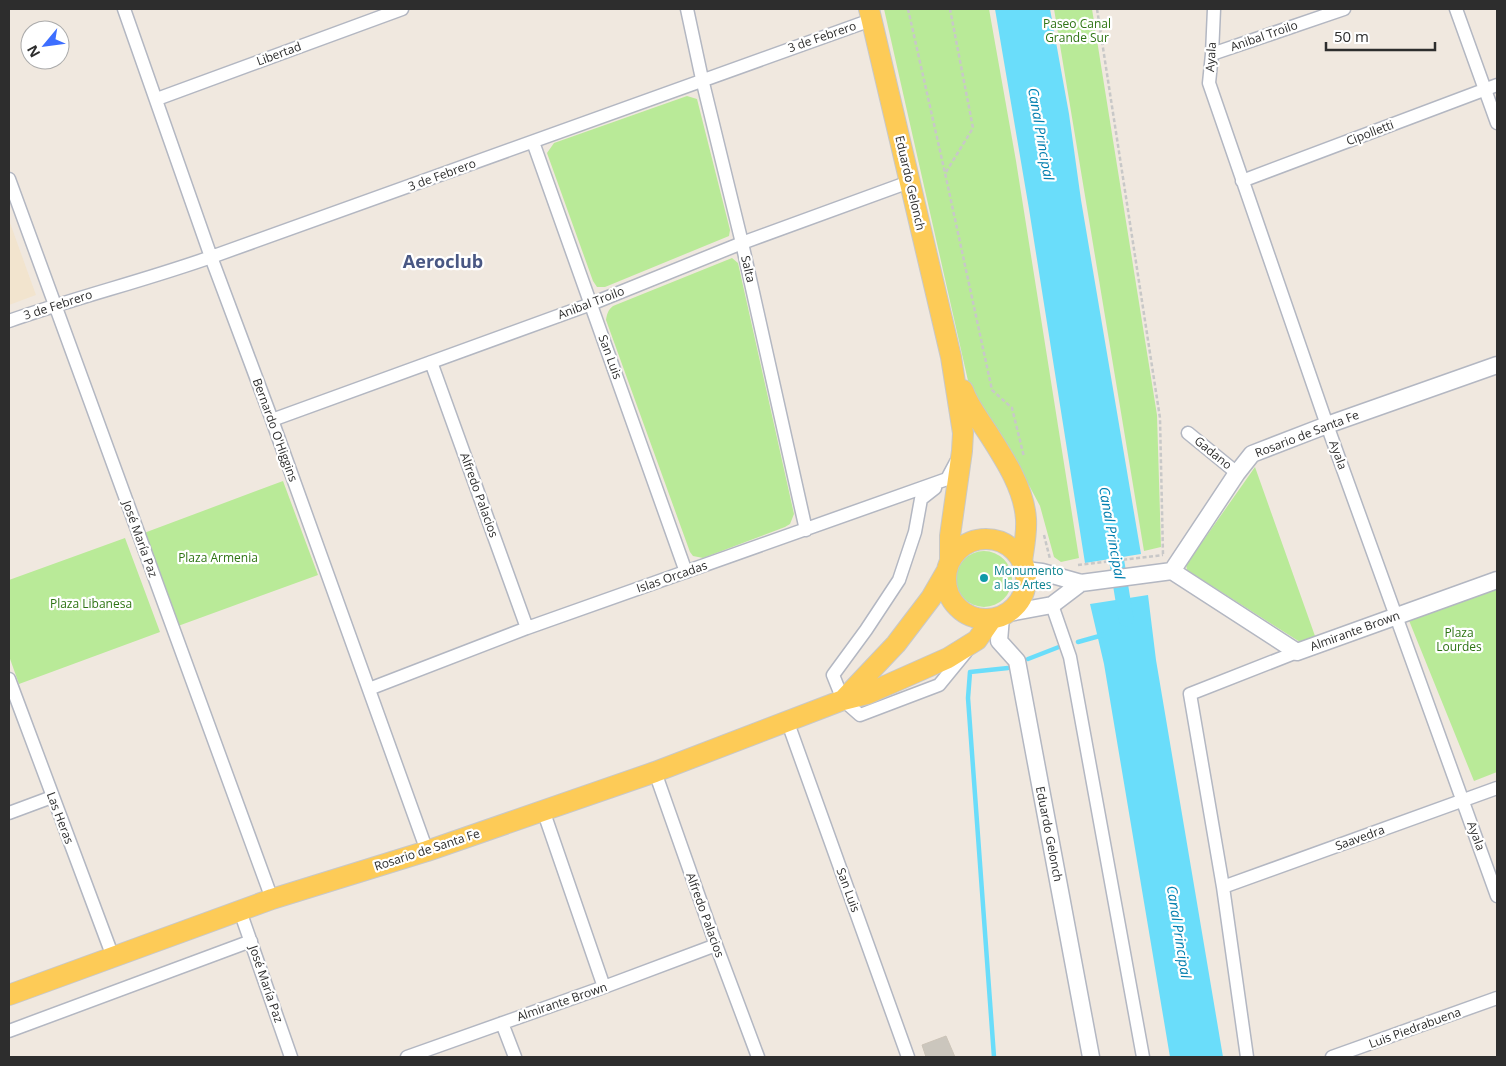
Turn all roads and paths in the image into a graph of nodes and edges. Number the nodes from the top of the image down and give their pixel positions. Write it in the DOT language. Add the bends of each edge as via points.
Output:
graph roads {
  1 [pos="124,9"];
  2 [pos="402,9"];
  3 [pos="688,9"];
  4 [pos="908,9"];
  5 [pos="950,9"];
  6 [pos="1097,9"];
  7 [pos="1214,9"];
  8 [pos="1344,9"];
  9 [pos="1456,9"];
  10 [pos="870,14"];
  11 [pos="1212,54"];
  12 [pos="702,80"];
  13 [pos="1491,87"];
  14 [pos="157,99"];
  15 [pos="1497,123"];
  16 [pos="534,142"];
  17 [pos="945,172"];
  18 [pos="9,179"];
  19 [pos="1242,181"];
  20 [pos="909,182"];
  21 [pos="742,243"];
  22 [pos="211,257"];
  23 [pos="591,304"];
  24 [pos="54,305"];
  25 [pos="9,321"];
  26 [pos="952,357"];
  27 [pos="431,362"];
  28 [pos="1497,365"];
  29 [pos="272,420"];
  30 [pos="1327,425"];
  31 [pos="1188,433"];
  32 [pos="962,451"];
  33 [pos="1025,462"];
  34 [pos="1237,473"];
  35 [pos="947,479"];
  36 [pos="806,530"];
  37 [pos="1043,533"];
  38 [pos="1050,560"];
  39 [pos="1023,565"];
  40 [pos="948,566"];
  41 [pos="1076,566"];
  42 [pos="1166,566"];
  43 [pos="686,572"];
  44 [pos="1497,580"];
  45 [pos="1081,583"];
  46 [pos="1052,605"];
  47 [pos="1397,616"];
  48 [pos="1000,617"];
  49 [pos="527,628"];
  50 [pos="1297,652"];
  51 [pos="9,679"];
  52 [pos="369,688"];
  53 [pos="843,700"];
  54 [pos="788,723"];
  55 [pos="655,772"];
  56 [pos="1497,788"];
  57 [pos="52,797"];
  58 [pos="1463,800"];
  59 [pos="543,810"];
  60 [pos="9,813"];
  61 [pos="427,851"];
  62 [pos="1223,887"];
  63 [pos="1497,896"];
  64 [pos="272,899"];
  65 [pos="240,911"];
  66 [pos="251,941"];
  67 [pos="716,945"];
  68 [pos="112,957"];
  69 [pos="604,987"];
  70 [pos="9,995"];
  71 [pos="1497,998"];
  72 [pos="502,1023"];
  73 [pos="9,1031"];
  74 [pos="1340,1056"];
  75 [pos="291,1057"];
  76 [pos="407,1057"];
  77 [pos="515,1057"];
  78 [pos="757,1057"];
  79 [pos="908,1057"];
  80 [pos="1092,1057"];
  81 [pos="1143,1057"];
  82 [pos="1247,1057"];
  1 -- 14 [label="street, Bernardo O'Higgins"];
  2 -- 14 [label="street, Libertad"];
  3 -- 12 [label="street, Salta"];
  4 -- 17 [label="path"];
  5 -- 17 [label="path" via="973,128"];
  6 -- 42 [label="path" via="1160,418"];
  7 -- 11 [label="street, Ayala"];
  8 -- 11 [label="street, Anibal Troilo"];
  9 -- 13 [label="street"];
  10 -- 12 [label="street, 3 de Febrero"];
  10 -- 20 [label="main road, Eduardo Gelonch"];
  11 -- 19 [label="street, Ayala" via="1209,83"];
  12 -- 16 [label="street, 3 de Febrero"];
  12 -- 21 [label="street, Salta"];
  13 -- 15 [label="street"];
  13 -- 19 [label="street, Cipolletti"];
  14 -- 22 [label="street, Bernardo O'Higgins"];
  16 -- 22 [label="street, 3 de Febrero"];
  16 -- 23 [label="street, San Luis"];
  17 -- 33 [label="path" via="992,390 1012,408"];
  18 -- 24 [label="street, José María Paz"];
  19 -- 30 [label="street, Ayala"];
  20 -- 21 [label="street, Anibal Troilo"];
  20 -- 26 [label="main road, Eduardo Gelonch"];
  21 -- 23 [label="street, Anibal Troilo"];
  21 -- 36 [label="street, Salta"];
  22 -- 24 [label="street, 3 de Febrero"];
  22 -- 29 [label="street, Bernardo O'Higgins"];
  23 -- 27 [label="street, Anibal Troilo"];
  23 -- 43 [label="street, San Luis"];
  24 -- 25 [label="street, 3 de Febrero"];
  24 -- 64 [label="street, José María Paz"];
  26 -- 32 [label="main road, Eduardo Gelonch" via="963,433"];
  26 -- 39 [label="main road, Eduardo Gelonch" via="964,394 1021,493 1026,519"];
  27 -- 29 [label="street, Anibal Troilo"];
  27 -- 49 [label="street, Alfredo Palacios"];
  28 -- 30 [label="street, Rosario de Santa Fe"];
  29 -- 52 [label="street, Bernardo O'Higgins"];
  30 -- 34 [label="street, Rosario de Santa Fe" via="1252,454"];
  30 -- 47 [label="street, Ayala"];
  31 -- 34 [label="street, Gadano"];
  32 -- 35 [label="street"];
  32 -- 40 [label="main road, Eduardo Gelonch"];
  34 -- 42 [label="street, Rosario de Santa Fe"];
  35 -- 36 [label="street, Islas Orcadas"];
  35 -- 53 [label="street" via="920,499 916,532 900,580 833,675"];
  36 -- 43 [label="street, Islas Orcadas"];
  37 -- 38 [label="path"];
  39 -- 40 [label="main road" via="1011,548 986,539 969,542"];
  39 -- 45 [label="street"];
  39 -- 48 [label="main road, Eduardo Gelonch" via="1026,580 1022,598"];
  40 -- 48 [label="main road, Eduardo Gelonch" via="947,591 956,607 972,618"];
  40 -- 53 [label="main road, Rosario de Santa Fe" via="931,598 896,644"];
  41 -- 42 [label="path"];
  42 -- 45 [label="street" via="1145,574"];
  42 -- 50 [label="street, Almirante Brown"];
  43 -- 49 [label="street, Islas Orcadas"];
  44 -- 47 [label="street, Almirante Brown"];
  45 -- 46 [label="street"];
  46 -- 48 [label="street"];
  46 -- 81 [label="street" via="1070,656"];
  47 -- 50 [label="street, Almirante Brown"];
  47 -- 58 [label="street, Ayala"];
  48 -- 53 [label="main road, Rosario de Santa Fe" via="977,640 948,658 867,694"];
  48 -- 80 [label="street, Eduardo Gelonch" via="999,641 1017,661"];
  49 -- 52 [label="street, Islas Orcadas"];
  50 -- 62 [label="street" via="1190,694"];
  51 -- 57 [label="street, Las Heras"];
  52 -- 61 [label="street, Bernardo O'Higgins"];
  53 -- 54 [label="main road, Rosario de Santa Fe"];
  54 -- 55 [label="main road, Rosario de Santa Fe"];
  54 -- 79 [label="street, San Luis"];
  55 -- 59 [label="main road, Rosario de Santa Fe"];
  55 -- 67 [label="street, Alfredo Palacios"];
  56 -- 58 [label="street, Saavedra"];
  57 -- 60 [label="street"];
  57 -- 68 [label="street, Las Heras"];
  58 -- 62 [label="street, Saavedra"];
  58 -- 63 [label="street, Ayala"];
  59 -- 61 [label="main road, Rosario de Santa Fe"];
  59 -- 69 [label="street"];
  61 -- 64 [label="main road, Rosario de Santa Fe"];
  62 -- 82 [label="street"];
  64 -- 65 [label="main road, Rosario de Santa Fe"];
  65 -- 66 [label="street, José María Paz"];
  65 -- 68 [label="main road, Rosario de Santa Fe"];
  66 -- 73 [label="street"];
  66 -- 75 [label="street, José María Paz"];
  67 -- 69 [label="street, Almirante Brown"];
  67 -- 78 [label="street, Alfredo Palacios"];
  68 -- 70 [label="main road, Rosario de Santa Fe"];
  69 -- 72 [label="street, Almirante Brown"];
  71 -- 74 [label="street, Luis Piedrabuena"];
  72 -- 76 [label="street, Almirante Brown"];
  72 -- 77 [label="street"];
}
